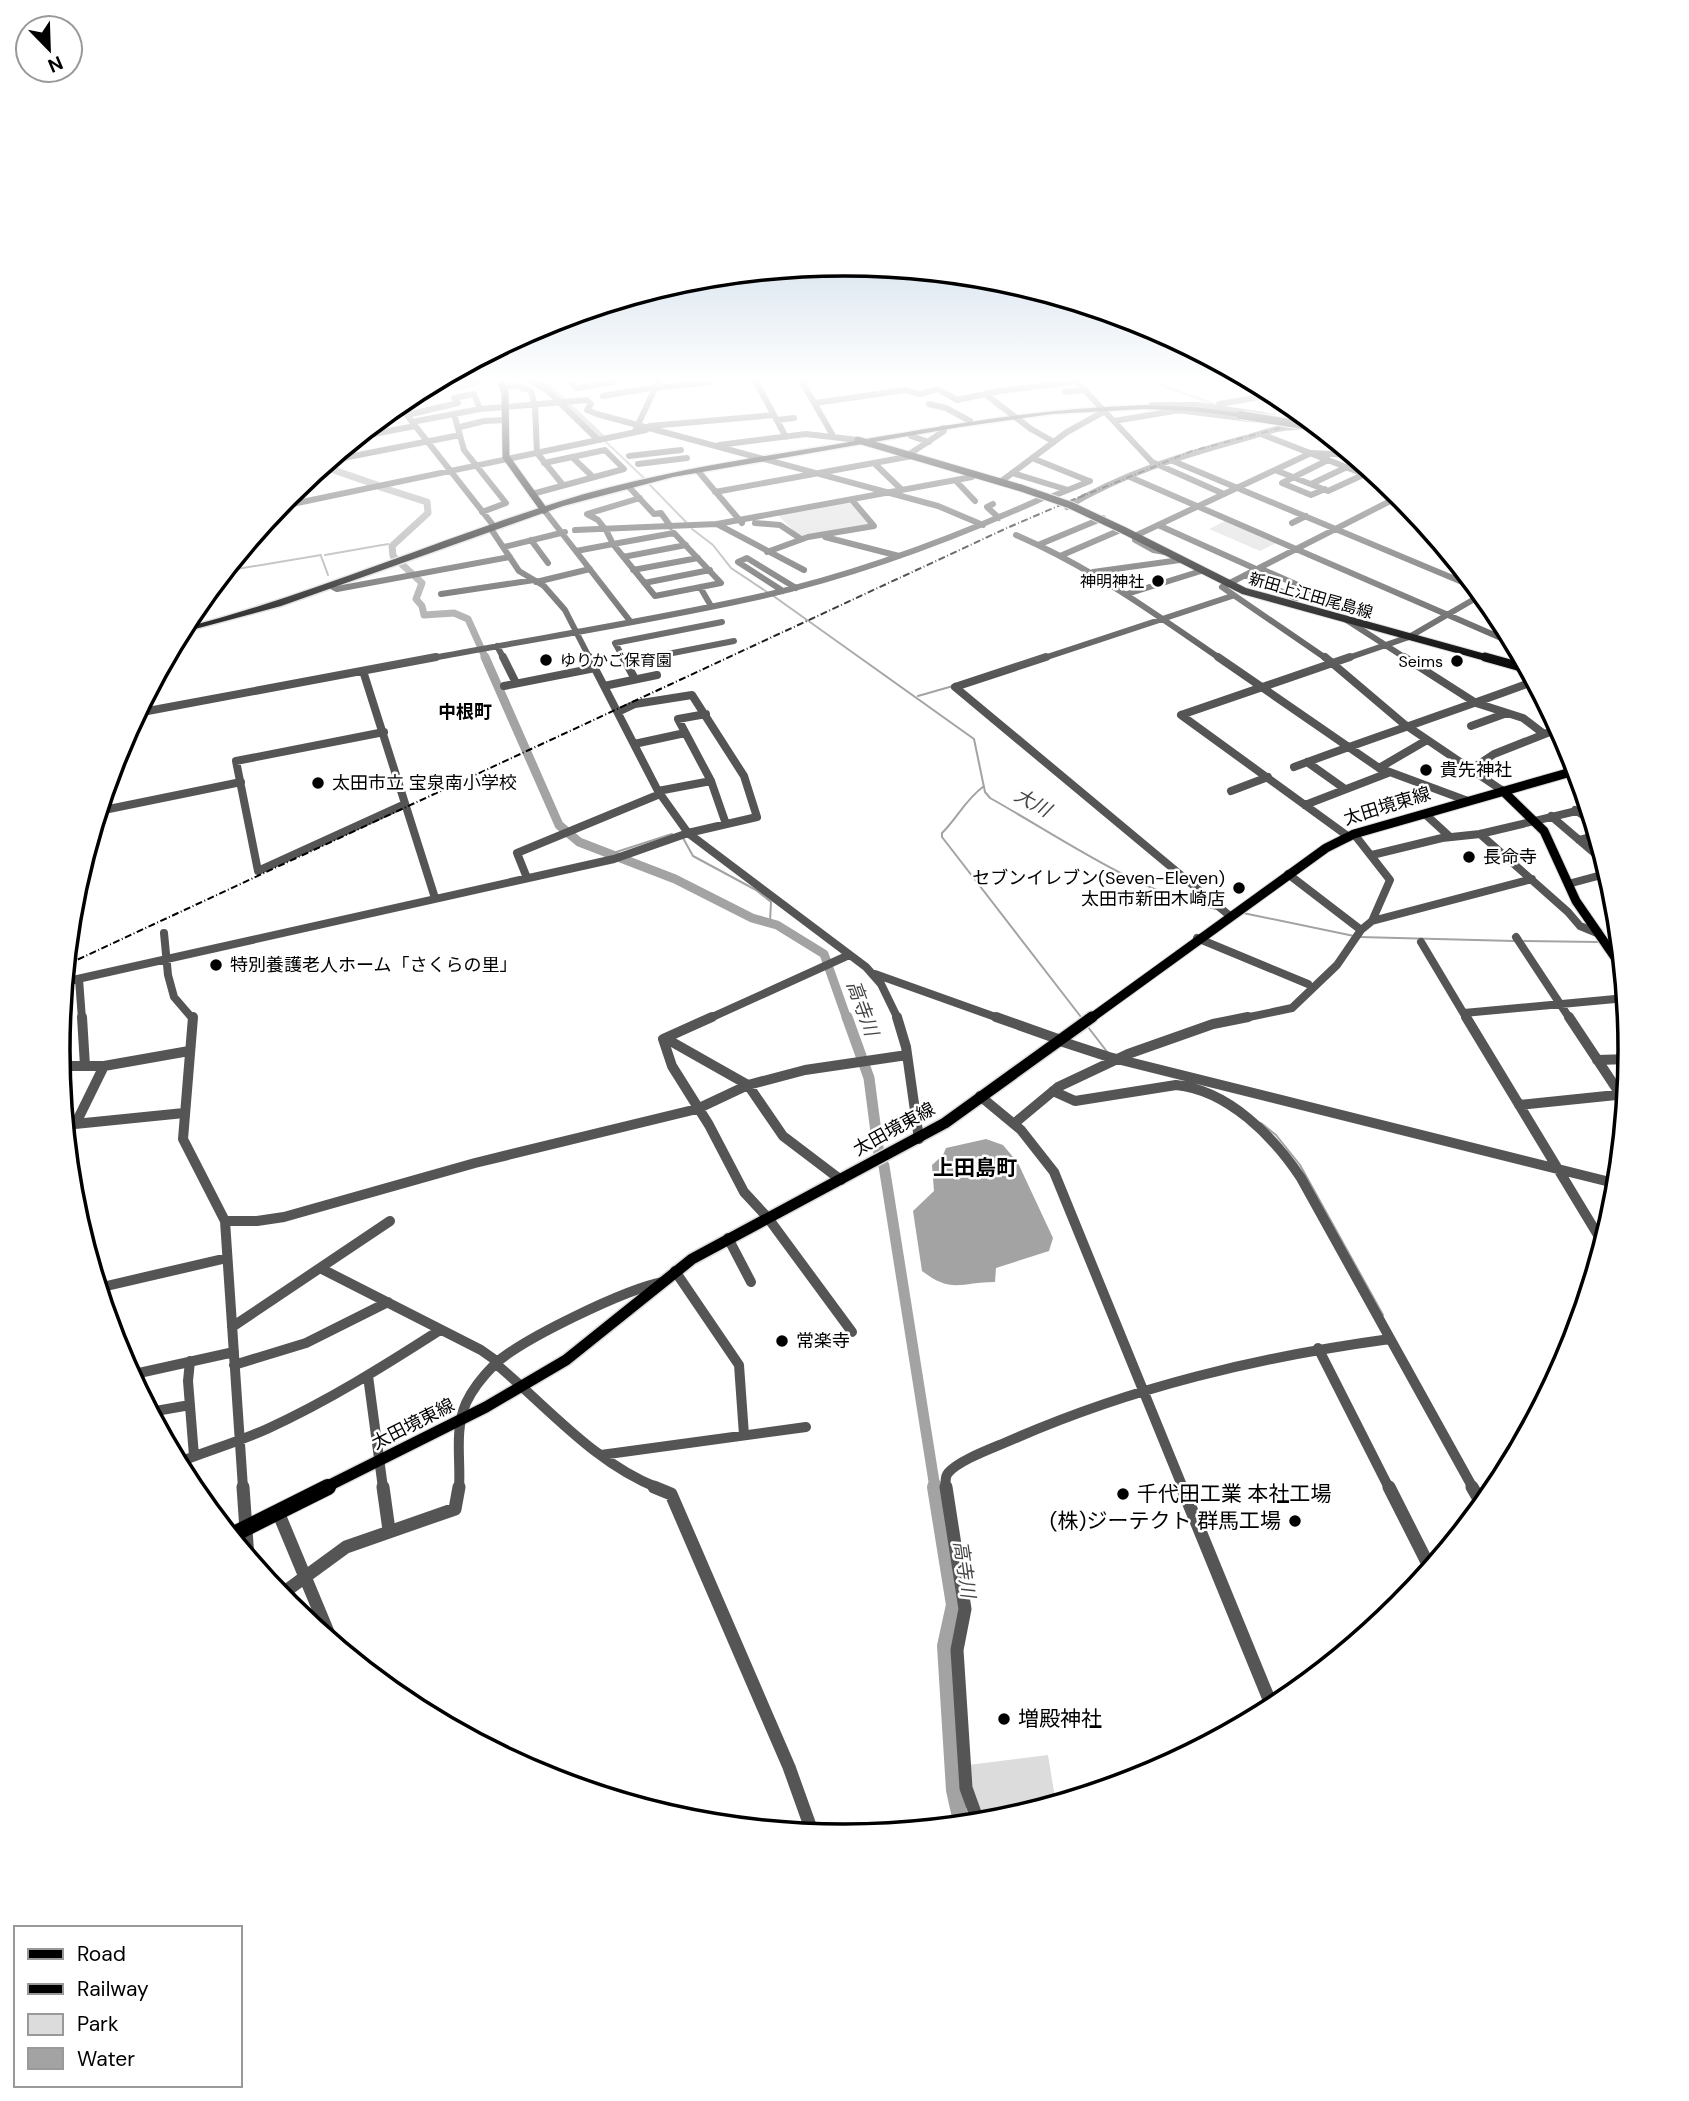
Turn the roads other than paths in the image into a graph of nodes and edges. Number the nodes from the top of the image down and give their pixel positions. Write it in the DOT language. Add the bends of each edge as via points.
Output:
graph roads {
  1 [pos="408,480"];
  2 [pos="458,480"];
  3 [pos="488,480"];
  4 [pos="522,480"];
  5 [pos="559,480"];
  6 [pos="582,480"];
  7 [pos="646,480"];
  8 [pos="705,480"];
  9 [pos="784,480"];
  10 [pos="841,480"];
  11 [pos="892,480"];
  12 [pos="960,480"];
  13 [pos="982,480"];
  14 [pos="993,480"];
  15 [pos="1003,480"];
  16 [pos="1036,480"];
  17 [pos="1063,480"];
  18 [pos="1091,480"];
  19 [pos="1123,480"];
  20 [pos="1137,480"];
  21 [pos="1191,480"];
  22 [pos="1218,480"];
  23 [pos="1254,480"];
  24 [pos="1287,480"];
  25 [pos="1301,480"];
  26 [pos="1320,480"];
  27 [pos="1353,480"];
  28 [pos="956,481"];
  29 [pos="1039,481"];
  30 [pos="1311,484"];
  31 [pos="563,485"];
  32 [pos="1055,486"];
  33 [pos="629,487"];
  34 [pos="1237,488"];
  35 [pos="1325,489"];
  36 [pos="902,490"];
  37 [pos="1068,490"];
  38 [pos="715,492"];
  39 [pos="889,493"];
  40 [pos="532,494"];
  41 [pos="1224,494"];
  42 [pos="1275,494"];
  43 [pos="594,496"];
  44 [pos="1053,496"];
  45 [pos="640,498"];
  46 [pos="1043,498"];
  47 [pos="1263,498"];
  48 [pos="852,499"];
  49 [pos="975,501"];
  50 [pos="1390,501"];
  51 [pos="1252,502"];
  52 [pos="297,503"];
  53 [pos="993,504"];
  54 [pos="1197,506"];
  55 [pos="608,507"];
  56 [pos="543,508"];
  57 [pos="482,512"];
  58 [pos="1306,516"];
  59 [pos="999,518"];
  60 [pos="1100,519"];
  61 [pos="738,520"];
  62 [pos="1292,523"];
  63 [pos="717,524"];
  64 [pos="983,525"];
  65 [pos="1157,525"];
  66 [pos="492,527"];
  67 [pos="671,527"];
  68 [pos="604,528"];
  69 [pos="1336,529"];
  70 [pos="1120,531"];
  71 [pos="562,533"];
  72 [pos="1016,535"];
  73 [pos="1137,535"];
  74 [pos="820,536"];
  75 [pos="801,539"];
  76 [pos="531,540"];
  77 [pos="613,544"];
  78 [pos="686,545"];
  79 [pos="1038,545"];
  80 [pos="504,547"];
  81 [pos="1163,549"];
  82 [pos="1296,549"];
  83 [pos="576,551"];
  84 [pos="767,552"];
  85 [pos="1060,556"];
  86 [pos="510,557"];
  87 [pos="623,557"];
  88 [pos="900,557"];
  89 [pos="698,558"];
  90 [pos="1181,560"];
  91 [pos="398,562"];
  92 [pos="548,564"];
  93 [pos="590,569"];
  94 [pos="1258,569"];
  95 [pos="633,570"];
  96 [pos="710,570"];
  97 [pos="804,570"];
  98 [pos="1201,570"];
  99 [pos="1093,572"];
  100 [pos="1245,575"];
  101 [pos="535,581"];
  102 [pos="1461,581"];
  103 [pos="644,583"];
  104 [pos="1227,583"];
  105 [pos="333,587"];
  106 [pos="699,587"];
  107 [pos="796,587"];
  108 [pos="783,591"];
  109 [pos="1310,591"];
  110 [pos="440,594"];
  111 [pos="1127,594"];
  112 [pos="1232,596"];
  113 [pos="1296,598"];
  114 [pos="1332,600"];
  115 [pos="1474,600"];
  116 [pos="1286,603"];
  117 [pos="711,606"];
  118 [pos="1448,615"];
  119 [pos="1163,618"];
  120 [pos="1345,619"];
  121 [pos="630,621"];
  122 [pos="722,622"];
  123 [pos="198,624"];
  124 [pos="198,625"];
  125 [pos="576,632"];
  126 [pos="1409,637"];
  127 [pos="1499,637"];
  128 [pos="734,641"];
  129 [pos="497,646"];
  130 [pos="1385,646"];
  131 [pos="626,662"];
  132 [pos="1332,662"];
  133 [pos="1517,666"];
  134 [pos="595,668"];
  135 [pos="363,671"];
  136 [pos="657,675"];
  137 [pos="635,679"];
  138 [pos="516,683"];
  139 [pos="604,685"];
  140 [pos="1527,685"];
  141 [pos="503,686"];
  142 [pos="1263,687"];
  143 [pos="1476,703"];
  144 [pos="149,711"];
  145 [pos="618,712"];
  146 [pos="1507,713"];
  147 [pos="706,714"];
  148 [pos="1405,725"];
  149 [pos="1471,726"];
  150 [pos="384,732"];
  151 [pos="1550,732"];
  152 [pos="685,733"];
  153 [pos="1544,734"];
  154 [pos="1427,740"];
  155 [pos="634,744"];
  156 [pos="1350,747"];
  157 [pos="1307,762"];
  158 [pos="1294,767"];
  159 [pos="1379,768"];
  160 [pos="1470,770"];
  161 [pos="1388,773"];
  162 [pos="1567,773"];
  163 [pos="1268,777"];
  164 [pos="711,781"];
  165 [pos="241,782"];
  166 [pos="1345,789"];
  167 [pos="1231,791"];
  168 [pos="1503,791"];
  169 [pos="659,793"];
  170 [pos="1468,801"];
  171 [pos="403,804"];
  172 [pos="1304,805"];
  173 [pos="109,809"];
  174 [pos="1580,809"];
  175 [pos="1575,810"];
  176 [pos="1425,814"];
  177 [pos="1582,814"];
  178 [pos="1551,816"];
  179 [pos="1534,821"];
  180 [pos="726,824"];
  181 [pos="688,833"];
  182 [pos="1480,834"];
  183 [pos="1352,836"];
  184 [pos="1450,836"];
  185 [pos="1589,837"];
  186 [pos="1579,840"];
  187 [pos="1594,852"];
  188 [pos="1372,855"];
  189 [pos="1288,874"];
  190 [pos="1599,876"];
  191 [pos="527,878"];
  192 [pos="1532,879"];
  193 [pos="1568,884"];
  194 [pos="435,898"];
  195 [pos="1232,914"];
  196 [pos="1372,921"];
  197 [pos="164,933"];
  198 [pos="1359,935"];
  199 [pos="1516,937"];
  200 [pos="1198,938"];
  201 [pos="1601,939"];
  202 [pos="1421,942"];
  203 [pos="1612,949"];
  204 [pos="849,955"];
  205 [pos="167,960"];
  206 [pos="874,974"];
  207 [pos="79,979"];
  208 [pos="74,980"];
  209 [pos="1308,985"];
  210 [pos="1617,999"];
  211 [pos="1560,1004"];
  212 [pos="1464,1013"];
  213 [pos="665,1038"];
  214 [pos="1058,1040"];
  215 [pos="189,1051"];
  216 [pos="907,1055"];
  217 [pos="1118,1059"];
  218 [pos="1619,1059"];
  219 [pos="1597,1060"];
  220 [pos="71,1066"];
  221 [pos="86,1066"];
  222 [pos="104,1066"];
  223 [pos="1201,1079"];
  224 [pos="748,1084"];
  225 [pos="1618,1088"];
  226 [pos="1053,1091"];
  227 [pos="1203,1092"];
  228 [pos="980,1097"];
  229 [pos="1617,1098"];
  230 [pos="1519,1105"];
  231 [pos="697,1109"];
  232 [pos="184,1113"];
  233 [pos="74,1119"];
  234 [pos="1016,1122"];
  235 [pos="74,1124"];
  236 [pos="919,1139"];
  237 [pos="1559,1170"];
  238 [pos="841,1180"];
  239 [pos="1607,1181"];
  240 [pos="768,1218"];
  241 [pos="225,1221"];
  242 [pos="390,1221"];
  243 [pos="1597,1233"];
  244 [pos="728,1238"];
  245 [pos="227,1258"];
  246 [pos="322,1269"];
  247 [pos="675,1271"];
  248 [pos="663,1282"];
  249 [pos="751,1282"];
  250 [pos="107,1285"];
  251 [pos="388,1302"];
  252 [pos="232,1327"];
  253 [pos="440,1330"];
  254 [pos="852,1332"];
  255 [pos="1390,1339"];
  256 [pos="1318,1348"];
  257 [pos="234,1352"];
  258 [pos="191,1361"];
  259 [pos="497,1363"];
  260 [pos="234,1365"];
  261 [pos="141,1373"];
  262 [pos="368,1376"];
  263 [pos="523,1386"];
  264 [pos="1142,1389"];
  265 [pos="190,1405"];
  266 [pos="159,1410"];
  267 [pos="459,1422"];
  268 [pos="806,1427"];
  269 [pos="744,1435"];
  270 [pos="240,1441"];
  271 [pos="601,1455"];
  272 [pos="194,1457"];
  273 [pos="187,1459"];
  274 [pos="379,1463"];
  275 [pos="1477,1496"];
  276 [pos="278,1513"];
  277 [pos="246,1528"];
  278 [pos="389,1530"];
  279 [pos="238,1532"];
  280 [pos="247,1543"];
  281 [pos="1427,1561"];
  282 [pos="306,1578"];
  283 [pos="289,1589"];
  284 [pos="319,1619"];
  285 [pos="326,1625"];
  286 [pos="1269,1698"];
  287 [pos="975,1813"];
  288 [pos="809,1824"];
  1 -- 52 [label="street"];
  2 -- 57 [label="street"];
  3 -- 57 [label="street" via="506,503"];
  4 -- 40 [label="main road"];
  5 -- 31 [label="street"];
  6 -- 31 [label="street"];
  7 -- 56 [label="highway"];
  8 -- 38 [label="street"];
  9 -- 38 [label="street"];
  10 -- 39 [label="street"];
  11 -- 36 [label="street"];
  12 -- 28 [label="street"];
  13 -- 46 [label="street"];
  14 -- 70 [label="main road, 新田上江田尾島線, bridge" via="1074,507"];
  15 -- 44 [label="street"];
  16 -- 29 [label="street"];
  17 -- 32 [label="street"];
  18 -- 37 [label="street"];
  19 -- 60 [label="street" via="1072,504"];
  20 -- 54 [label="street"];
  21 -- 41 [label="street"];
  22 -- 34 [label="street"];
  23 -- 34 [label="street"];
  24 -- 35 [label="street" via="1282,483 1311,495"];
  25 -- 30 [label="street"];
  26 -- 30 [label="street"];
  27 -- 35 [label="street"];
  28 -- 36 [label="street"];
  28 -- 49 [label="street"];
  29 -- 32 [label="street"];
  30 -- 35 [label="street"];
  31 -- 40 [label="street"];
  32 -- 37 [label="street"];
  33 -- 45 [label="street"];
  34 -- 41 [label="street"];
  34 -- 47 [label="street"];
  36 -- 39 [label="street"];
  37 -- 44 [label="street"];
  38 -- 61 [label="street"];
  39 -- 48 [label="street"];
  39 -- 64 [label="street"];
  40 -- 56 [label="main road"];
  41 -- 54 [label="street"];
  42 -- 47 [label="street"];
  43 -- 55 [label="street"];
  44 -- 46 [label="street"];
  45 -- 55 [label="street"];
  45 -- 67 [label="street"];
  46 -- 59 [label="street"];
  47 -- 51 [label="street"];
  47 -- 58 [label="street"];
  48 -- 61 [label="street"];
  48 -- 74 [label="street" via="875,526"];
  50 -- 69 [label="street"];
  53 -- 59 [label="street" via="987,507"];
  54 -- 65 [label="street"];
  54 -- 82 [label="street"];
  55 -- 68 [label="street" via="587,514"];
  56 -- 66 [label="highway"];
  56 -- 71 [label="street"];
  57 -- 66 [label="street"];
  58 -- 62 [label="street"];
  58 -- 69 [label="street"];
  59 -- 64 [label="street"];
  60 -- 70 [label="street"];
  60 -- 73 [label="street"];
  60 -- 79 [label="street"];
  61 -- 63 [label="street"];
  61 -- 75 [label="street" via="790,528"];
  63 -- 67 [label="street"];
  63 -- 84 [label="street"];
  64 -- 88 [label="street"];
  65 -- 73 [label="street"];
  65 -- 94 [label="street"];
  66 -- 80 [label="street"];
  66 -- 91 [label="highway"];
  67 -- 68 [label="street"];
  68 -- 71 [label="street"];
  68 -- 77 [label="street"];
  69 -- 82 [label="street"];
  69 -- 102 [label="street"];
  70 -- 81 [label="main road, 新田上江田尾島線"];
  70 -- 81 [label="street" via="1154,550"];
  70 -- 85 [label="street"];
  71 -- 76 [label="street"];
  71 -- 83 [label="street"];
  72 -- 79 [label="street"];
  73 -- 81 [label="street"];
  74 -- 75 [label="street"];
  74 -- 88 [label="street"];
  75 -- 84 [label="street"];
  76 -- 80 [label="street"];
  76 -- 92 [label="street"];
  77 -- 78 [label="street" via="674,533"];
  77 -- 83 [label="street"];
  77 -- 87 [label="street"];
  78 -- 87 [label="street"];
  78 -- 89 [label="street"];
  79 -- 85 [label="street"];
  80 -- 86 [label="street"];
  81 -- 90 [label="main road, 新田上江田尾島線"];
  82 -- 94 [label="street"];
  82 -- 118 [label="street"];
  83 -- 93 [label="street"];
  84 -- 97 [label="street"];
  85 -- 99 [label="street"];
  86 -- 101 [label="street" via="519,571"];
  86 -- 105 [label="street"];
  87 -- 95 [label="street"];
  88 -- 107 [label="street"];
  89 -- 95 [label="street"];
  89 -- 96 [label="street"];
  90 -- 98 [label="main road, 新田上江田尾島線"];
  90 -- 99 [label="street"];
  91 -- 105 [label="highway"];
  91 -- 123 [label="highway"];
  93 -- 101 [label="street"];
  93 -- 121 [label="street"];
  94 -- 100 [label="street"];
  94 -- 109 [label="street"];
  95 -- 103 [label="street"];
  96 -- 103 [label="street"];
  96 -- 106 [label="street" via="721,583"];
  98 -- 104 [label="main road, 新田上江田尾島線"];
  98 -- 111 [label="street"];
  99 -- 111 [label="street"];
  100 -- 104 [label="street"];
  100 -- 113 [label="street"];
  101 -- 110 [label="street"];
  101 -- 125 [label="street" via="565,610"];
  103 -- 106 [label="street" via="655,596"];
  104 -- 112 [label="street" via="1222,587"];
  104 -- 116 [label="main road, 新田上江田尾島線"];
  105 -- 124 [label="highway"];
  106 -- 117 [label="street"];
  107 -- 108 [label="street"];
  107 -- 108 [label="street" via="747,558 738,562"];
  108 -- 117 [label="street"];
  109 -- 113 [label="street"];
  109 -- 114 [label="street"];
  111 -- 119 [label="street"];
  112 -- 119 [label="street"];
  112 -- 132 [label="street"];
  113 -- 116 [label="street"];
  115 -- 118 [label="street"];
  116 -- 120 [label="main road, 新田上江田尾島線"];
  117 -- 121 [label="street"];
  118 -- 126 [label="street"];
  118 -- 127 [label="street"];
  119 -- 142 [label="street"];
  119 -- 195 [label="street" via="955,687"];
  120 -- 126 [label="main road, 新田上江田尾島線"];
  120 -- 130 [label="street"];
  121 -- 125 [label="street"];
  122 -- 131 [label="street" via="615,643"];
  125 -- 129 [label="street"];
  125 -- 134 [label="street"];
  126 -- 130 [label="street"];
  126 -- 133 [label="main road, 新田上江田尾島線"];
  128 -- 131 [label="street"];
  129 -- 135 [label="street"];
  129 -- 138 [label="street"];
  130 -- 132 [label="street"];
  130 -- 143 [label="street"];
  131 -- 137 [label="street"];
  132 -- 142 [label="street"];
  132 -- 148 [label="street"];
  134 -- 138 [label="street"];
  134 -- 139 [label="street"];
  135 -- 144 [label="street"];
  135 -- 150 [label="street"];
  136 -- 137 [label="street"];
  137 -- 139 [label="street"];
  138 -- 141 [label="street"];
  139 -- 145 [label="street"];
  140 -- 143 [label="street"];
  142 -- 156 [label="street"];
  142 -- 163 [label="street" via="1181,715"];
  143 -- 146 [label="street"];
  143 -- 148 [label="street"];
  145 -- 147 [label="street" via="687,694"];
  145 -- 155 [label="street"];
  146 -- 149 [label="street"];
  146 -- 153 [label="street" via="1523,718"];
  147 -- 152 [label="street" via="677,719"];
  147 -- 180 [label="street" via="744,776 757,817"];
  148 -- 154 [label="street"];
  148 -- 156 [label="street"];
  150 -- 165 [label="street" via="236,761"];
  150 -- 171 [label="street"];
  151 -- 153 [label="street"];
  152 -- 155 [label="street"];
  152 -- 164 [label="street"];
  153 -- 160 [label="street" via="1494,754"];
  154 -- 159 [label="street"];
  154 -- 160 [label="street"];
  155 -- 169 [label="street"];
  156 -- 157 [label="street"];
  156 -- 159 [label="street"];
  157 -- 158 [label="street"];
  157 -- 166 [label="street"];
  159 -- 161 [label="street"];
  160 -- 168 [label="street"];
  161 -- 166 [label="street"];
  161 -- 170 [label="street"];
  162 -- 168 [label="main road, 太田境東線"];
  163 -- 167 [label="street"];
  163 -- 172 [label="street"];
  164 -- 169 [label="street"];
  164 -- 180 [label="street"];
  165 -- 171 [label="street" via="258,871"];
  165 -- 173 [label="street"];
  166 -- 172 [label="street"];
  168 -- 170 [label="main road, 太田境東線"];
  168 -- 179 [label="main road"];
  169 -- 181 [label="street"];
  169 -- 191 [label="street" via="517,853"];
  170 -- 176 [label="main road, 太田境東線"];
  171 -- 194 [label="street"];
  172 -- 183 [label="street"];
  174 -- 175 [label="street"];
  175 -- 177 [label="street"];
  175 -- 178 [label="street"];
  176 -- 183 [label="main road, 太田境東線"];
  176 -- 184 [label="street"];
  178 -- 179 [label="street"];
  178 -- 186 [label="street"];
  179 -- 182 [label="street"];
  179 -- 193 [label="main road" via="1548,838"];
  180 -- 181 [label="street"];
  181 -- 191 [label="street" via="614,859"];
  181 -- 204 [label="street"];
  182 -- 184 [label="street"];
  182 -- 192 [label="street"];
  183 -- 188 [label="street"];
  183 -- 189 [label="main road, 太田境東線"];
  184 -- 188 [label="street"];
  185 -- 186 [label="street"];
  186 -- 187 [label="street"];
  188 -- 196 [label="street" via="1390,878"];
  189 -- 195 [label="main road, 太田境東線"];
  189 -- 198 [label="street"];
  190 -- 193 [label="street"];
  191 -- 194 [label="street"];
  192 -- 196 [label="street"];
  192 -- 201 [label="street" via="1580,926"];
  193 -- 201 [label="main road"];
  194 -- 205 [label="street"];
  195 -- 200 [label="main road, 太田境東線"];
  196 -- 198 [label="street"];
  197 -- 205 [label="street"];
  198 -- 217 [label="street" via="1337,965 1287,1010 1213,1024"];
  199 -- 211 [label="street"];
  200 -- 209 [label="street"];
  200 -- 214 [label="main road, 太田境東線"];
  201 -- 203 [label="main road"];
  202 -- 212 [label="street"];
  204 -- 206 [label="street"];
  204 -- 213 [label="street"];
  205 -- 207 [label="street"];
  205 -- 215 [label="street" via="174,997 192,1017"];
  206 -- 214 [label="street"];
  206 -- 216 [label="street" via="904,1034"];
  207 -- 208 [label="street"];
  207 -- 221 [label="street"];
  210 -- 211 [label="street"];
  211 -- 212 [label="street"];
  211 -- 219 [label="street"];
  212 -- 230 [label="street"];
  213 -- 224 [label="street"];
  213 -- 231 [label="street" via="672,1066"];
  214 -- 217 [label="street"];
  214 -- 228 [label="main road, 太田境東線"];
  215 -- 222 [label="street"];
  215 -- 232 [label="street"];
  216 -- 224 [label="street" via="805,1070"];
  216 -- 236 [label="street"];
  217 -- 223 [label="street"];
  217 -- 226 [label="street"];
  218 -- 219 [label="street"];
  219 -- 225 [label="street"];
  220 -- 221 [label="street"];
  221 -- 222 [label="street"];
  222 -- 233 [label="street"];
  223 -- 227 [label="street"];
  223 -- 237 [label="street"];
  224 -- 231 [label="street"];
  224 -- 238 [label="street" via="783,1136"];
  226 -- 227 [label="street" via="1071,1101 1176,1085"];
  226 -- 234 [label="street"];
  227 -- 255 [label="street" via="1252,1122 1285,1154"];
  228 -- 234 [label="street"];
  228 -- 236 [label="main road, 太田境東線"];
  229 -- 230 [label="street"];
  230 -- 237 [label="street"];
  231 -- 240 [label="street" via="744,1192"];
  231 -- 241 [label="street" via="475,1163 284,1217"];
  232 -- 235 [label="street"];
  232 -- 241 [label="street" via="183,1139"];
  234 -- 264 [label="street" via="1054,1172"];
  236 -- 238 [label="main road, 太田境東線"];
  237 -- 239 [label="street"];
  237 -- 243 [label="street"];
  238 -- 240 [label="main road, 太田境東線"];
  240 -- 244 [label="main road, 太田境東線"];
  240 -- 254 [label="street"];
  241 -- 245 [label="street"];
  242 -- 246 [label="street"];
  244 -- 247 [label="main road, 太田境東線"];
  244 -- 249 [label="street"];
  245 -- 250 [label="street"];
  245 -- 252 [label="street"];
  246 -- 251 [label="street"];
  246 -- 252 [label="street"];
  247 -- 248 [label="main road, 太田境東線"];
  247 -- 269 [label="street" via="739,1366"];
  248 -- 259 [label="street" via="640,1287"];
  248 -- 263 [label="main road, 太田境東線" via="597,1338"];
  251 -- 253 [label="street"];
  251 -- 260 [label="street" via="306,1343"];
  252 -- 257 [label="street"];
  253 -- 259 [label="street"];
  253 -- 262 [label="street"];
  255 -- 256 [label="street"];
  255 -- 275 [label="street"];
  256 -- 264 [label="street" via="1239,1362"];
  256 -- 281 [label="street"];
  257 -- 258 [label="street"];
  257 -- 260 [label="street"];
  258 -- 261 [label="street"];
  258 -- 265 [label="street"];
  259 -- 263 [label="street"];
  259 -- 267 [label="street" via="467,1400"];
  260 -- 270 [label="street"];
  262 -- 270 [label="street"];
  262 -- 274 [label="street"];
  263 -- 267 [label="main road, 太田境東線"];
  263 -- 271 [label="street"];
  264 -- 286 [label="street"];
  264 -- 287 [label="street" via="998,1446 953,1469 945,1479 965,1609 957,1650 966,1788"];
  265 -- 266 [label="street"];
  265 -- 272 [label="street"];
  267 -- 274 [label="main road, 太田境東線"];
  267 -- 278 [label="street" via="455,1508"];
  268 -- 269 [label="street"];
  269 -- 271 [label="street"];
  270 -- 272 [label="street"];
  270 -- 277 [label="street"];
  271 -- 288 [label="street" via="617,1469 671,1494"];
  272 -- 273 [label="street"];
  274 -- 276 [label="main road, 太田境東線"];
  274 -- 278 [label="street"];
  276 -- 277 [label="main road, 太田境東線"];
  276 -- 282 [label="street"];
  277 -- 279 [label="main road, 太田境東線"];
  277 -- 280 [label="street"];
  278 -- 282 [label="street" via="346,1547"];
  282 -- 283 [label="street"];
  282 -- 284 [label="street"];
  282 -- 285 [label="street"];
}
